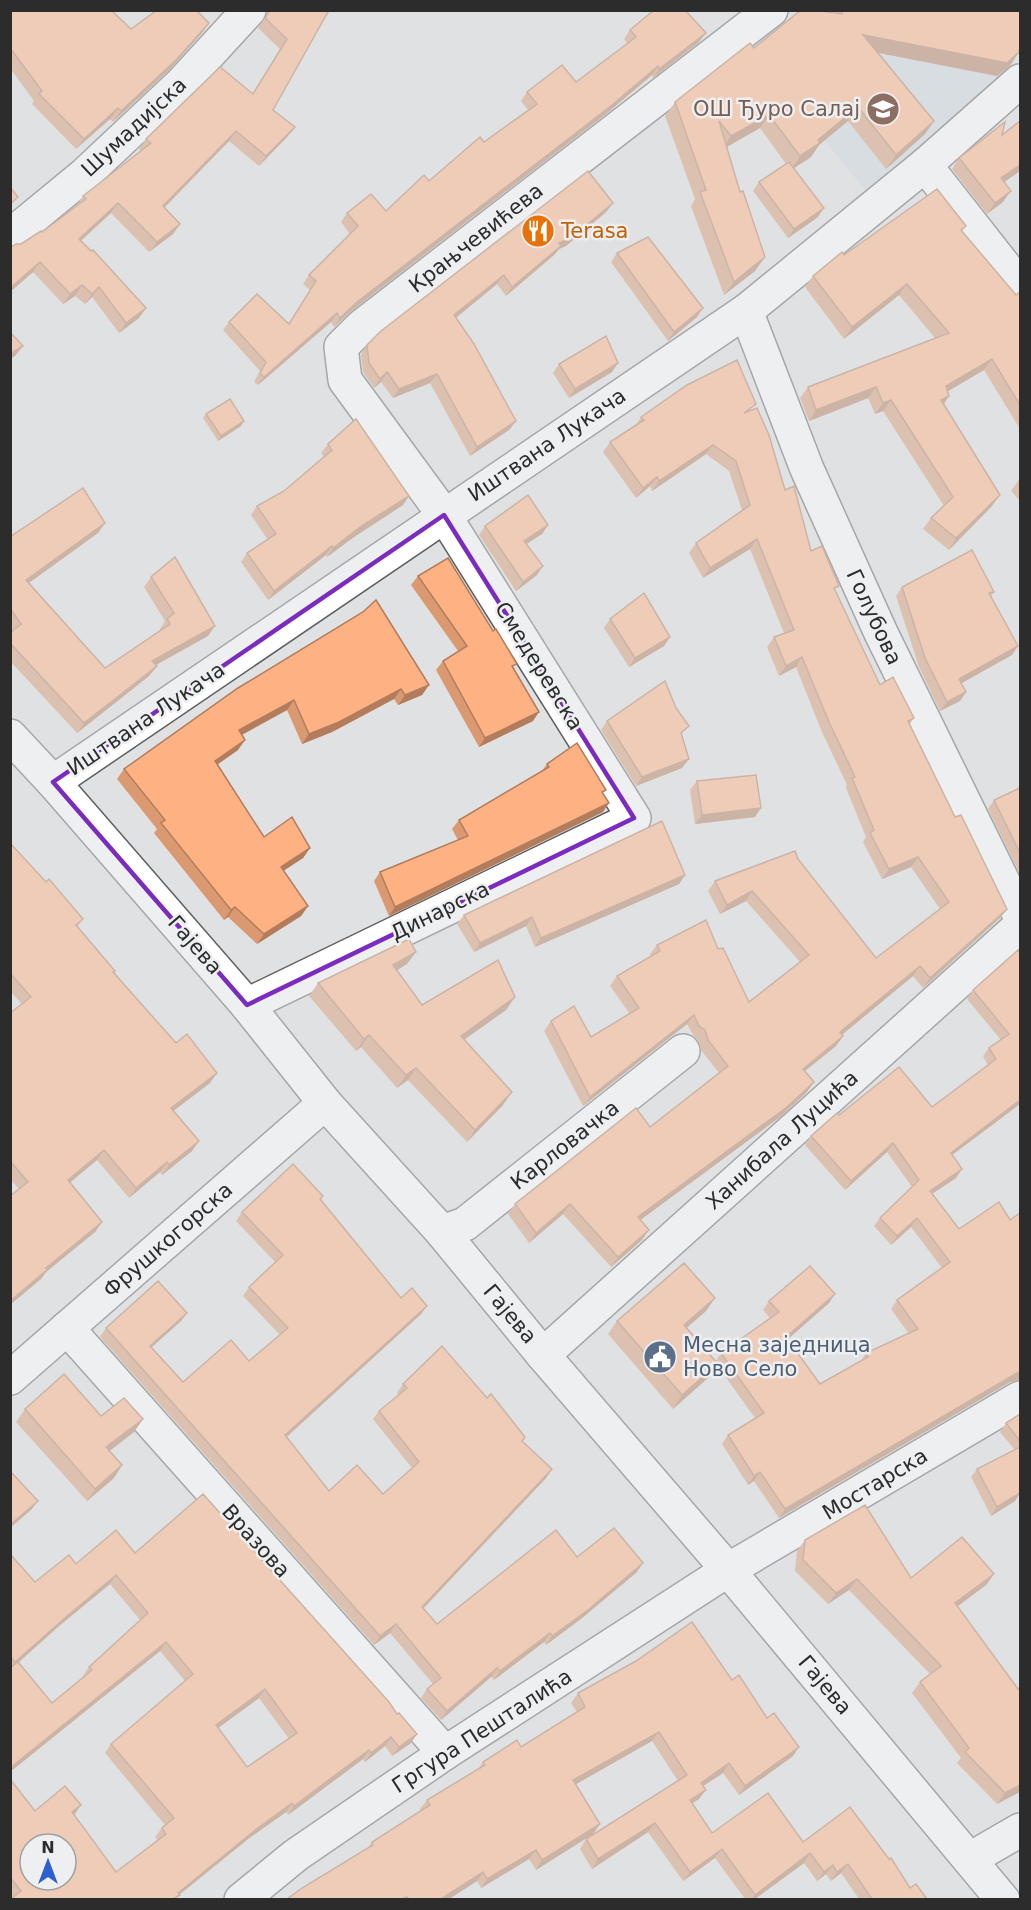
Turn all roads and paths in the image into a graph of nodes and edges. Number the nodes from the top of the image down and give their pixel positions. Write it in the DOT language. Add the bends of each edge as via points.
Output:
graph roads {
  1 [pos="249,10"];
  2 [pos="771,10"];
  3 [pos="1020,81"];
  4 [pos="925,165"];
  5 [pos="10,236"];
  6 [pos="1020,286"];
  7 [pos="746,311"];
  8 [pos="444,515"];
  9 [pos="10,736"];
  10 [pos="53,782"];
  11 [pos="634,818"];
  12 [pos="1020,916"];
  13 [pos="1020,926"];
  14 [pos="247,1005"];
  15 [pos="683,1051"];
  16 [pos="325,1103"];
  17 [pos="442,1232"];
  18 [pos="67,1328"];
  19 [pos="543,1354"];
  20 [pos="10,1378"];
  21 [pos="1020,1398"];
  22 [pos="728,1570"];
  23 [pos="445,1753"];
  24 [pos="1020,1830"];
  25 [pos="970,1859"];
  26 [pos="241,1899"];
  27 [pos="1003,1899"];
  1 -- 5 [label="street, Шумадијска" via="182,83 83,176"];
  2 -- 8 [label="street, Крањчевићева" via="362,326 342,347 345,380"];
  3 -- 4 [label="street, Иштвана Лукача"];
  4 -- 6 [label="street"];
  4 -- 7 [label="street, Иштвана Лукача"];
  7 -- 8 [label="street, Иштвана Лукача"];
  7 -- 12 [label="street, Голубова" via="807,469 876,623"];
  8 -- 10 [label="street, Иштвана Лукача"];
  8 -- 11 [label="street, Смедеревска"];
  9 -- 10 [label="street, Гајева"];
  10 -- 14 [label="street, Гајева"];
  11 -- 14 [label="street, Динарска"];
  13 -- 19 [label="street, Ханибала Луцића"];
  14 -- 16 [label="street, Гајева"];
  15 -- 17 [label="street, Карловачка" via="465,1224"];
  16 -- 17 [label="street, Гајева"];
  16 -- 18 [label="street, Фрушкогорска"];
  17 -- 19 [label="street, Гајева"];
  18 -- 20 [label="street, Фрушкогорска"];
  18 -- 23 [label="street, Вразова"];
  19 -- 22 [label="street, Гајева"];
  21 -- 22 [label="street, Мостарска"];
  22 -- 23 [label="street, Гргура Пешталића"];
  22 -- 25 [label="street, Гајева"];
  23 -- 26 [label="street, Гргура Пешталића" via="296,1855"];
  24 -- 25 [label="street"];
  25 -- 27 [label="street, Гајева"];
}
